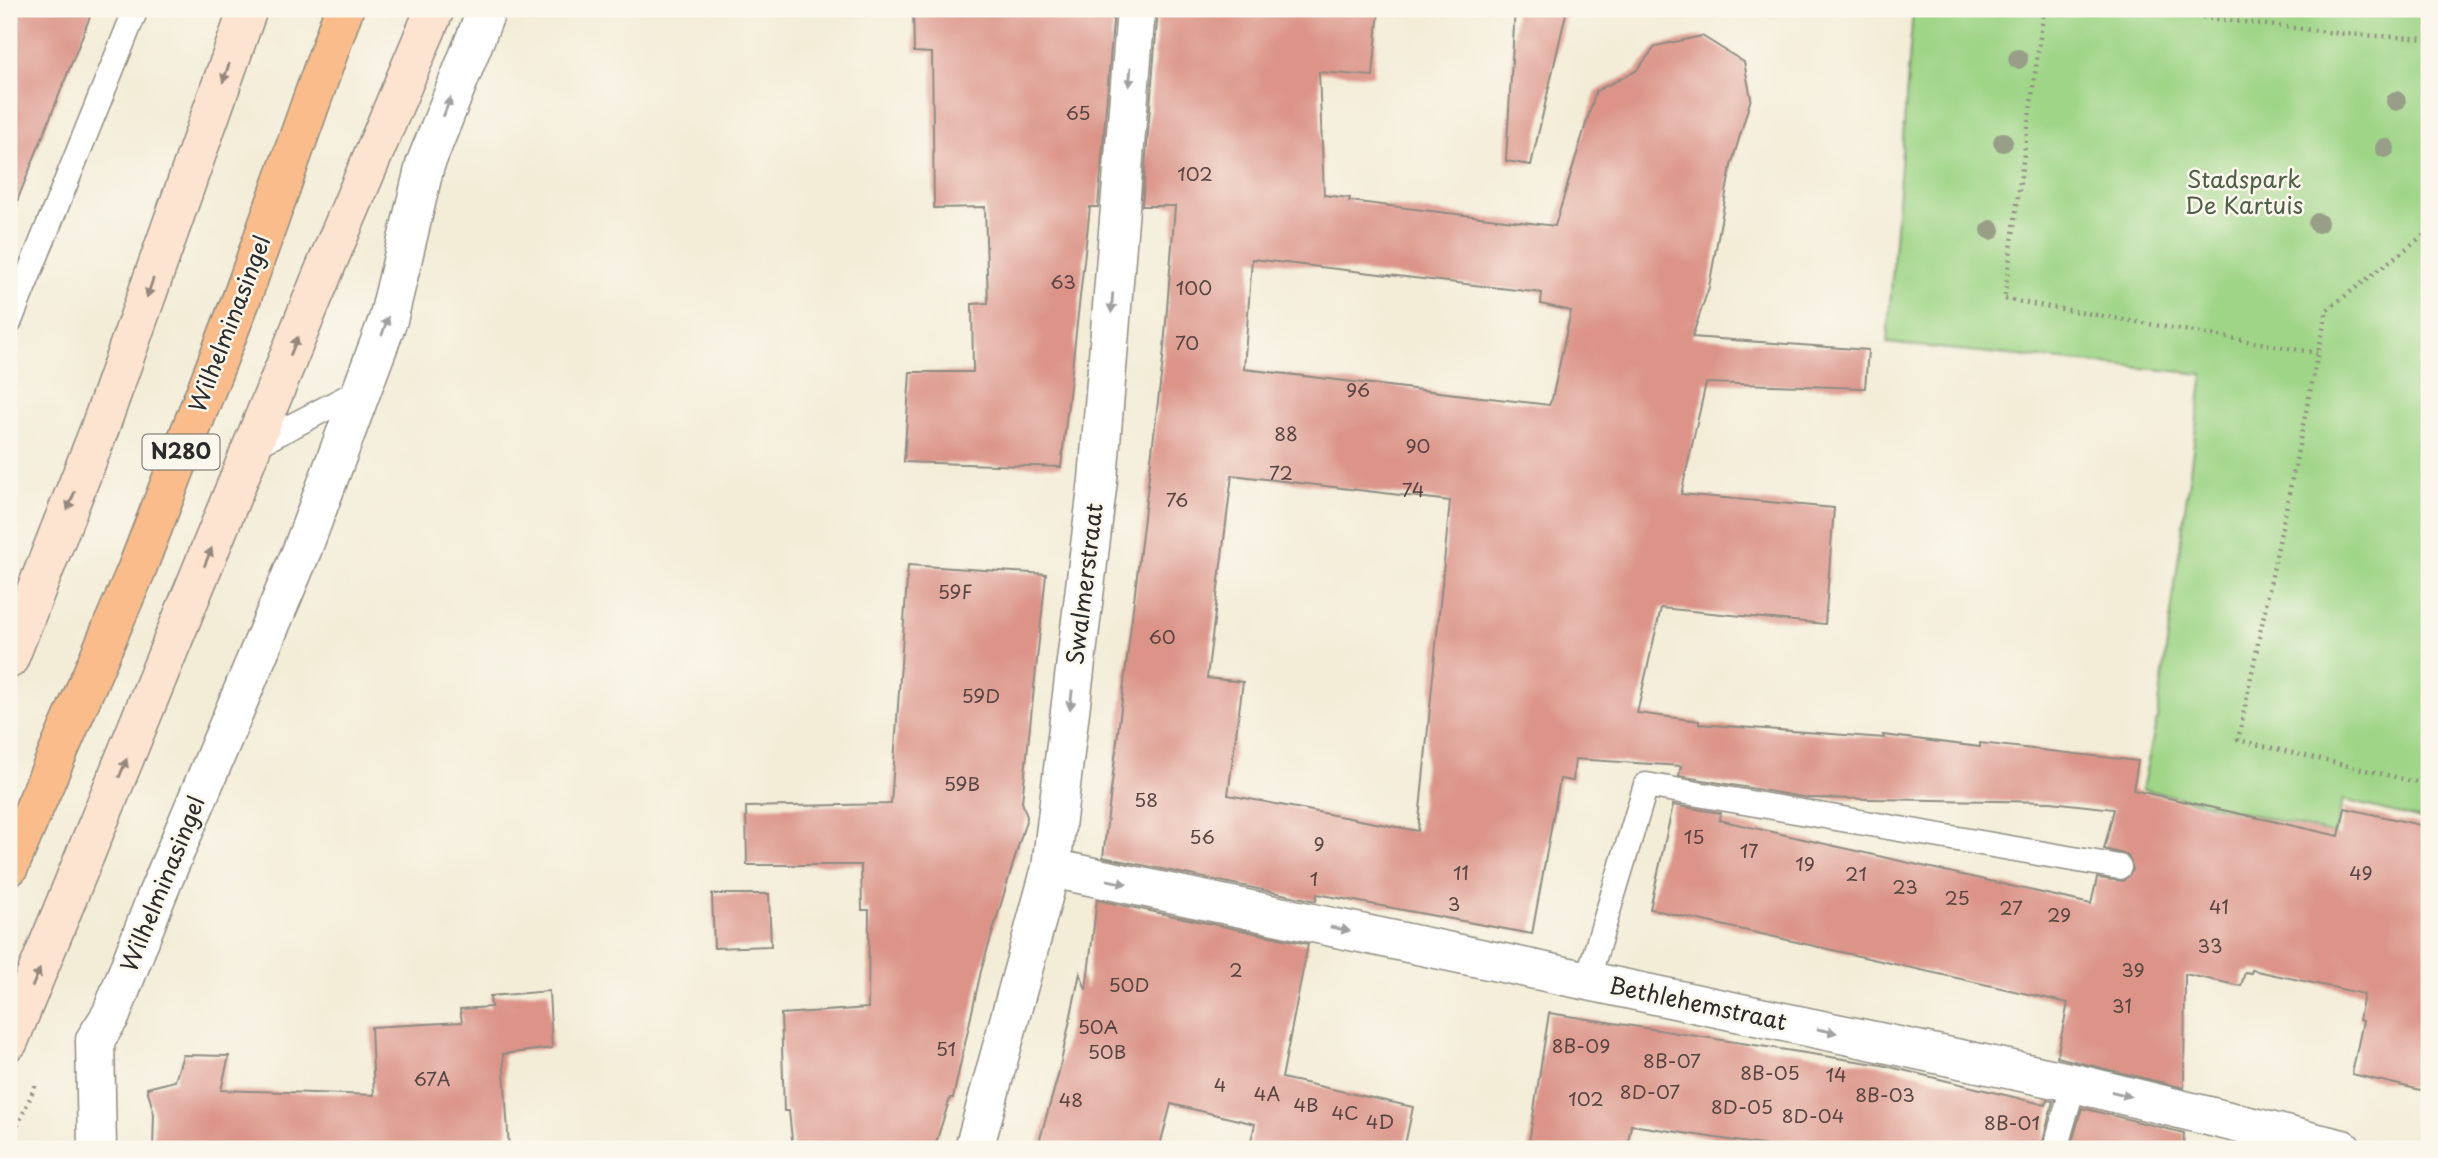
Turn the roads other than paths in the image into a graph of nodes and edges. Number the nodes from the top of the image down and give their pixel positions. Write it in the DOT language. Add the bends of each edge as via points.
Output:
graph roads {
  1 [pos="136,9"];
  2 [pos="248,9"];
  3 [pos="344,9"];
  4 [pos="435,9"];
  5 [pos="487,9"];
  6 [pos="1136,9"];
  7 [pos="9,323"];
  8 [pos="362,390"];
  9 [pos="254,446"];
  10 [pos="9,659"];
  11 [pos="9,867"];
  12 [pos="2119,867"];
  13 [pos="1051,868"];
  14 [pos="1587,981"];
  15 [pos="9,1041"];
  16 [pos="2074,1083"];
  17 [pos="97,1149"];
  18 [pos="974,1149"];
  19 [pos="2055,1149"];
  20 [pos="2342,1149"];
  1 -- 7 [label="lane"];
  2 -- 10 [label="main road, one-way" via="98,433"];
  3 -- 11 [label="main road, Wilhelminasingel / N280" via="241,299 141,558"];
  9 -- 4 [label="main road, N280, one-way"];
  8 -- 5 [label="street, Wilhelminasingel, one-way" via="388,320 425,165"];
  6 -- 13 [label="street, Swalmerstraat, one-way" via="1098,480"];
  8 -- 9 [label="lane"];
  8 -- 17 [label="street, Wilhelminasingel" via="302,550 111,1015 95,1040"];
  15 -- 9 [label="main road, N280, one-way"];
  12 -- 14 [label="lane" via="1646,785"];
  13 -- 14 [label="street, Bethlehemstraat, one-way"];
  13 -- 18 [label="street, Swalmerstraat"];
  14 -- 16 [label="street, Bethlehemstraat, one-way"];
  16 -- 19 [label="lane"];
  16 -- 20 [label="street, Bethlehemstraat, one-way"];
}
